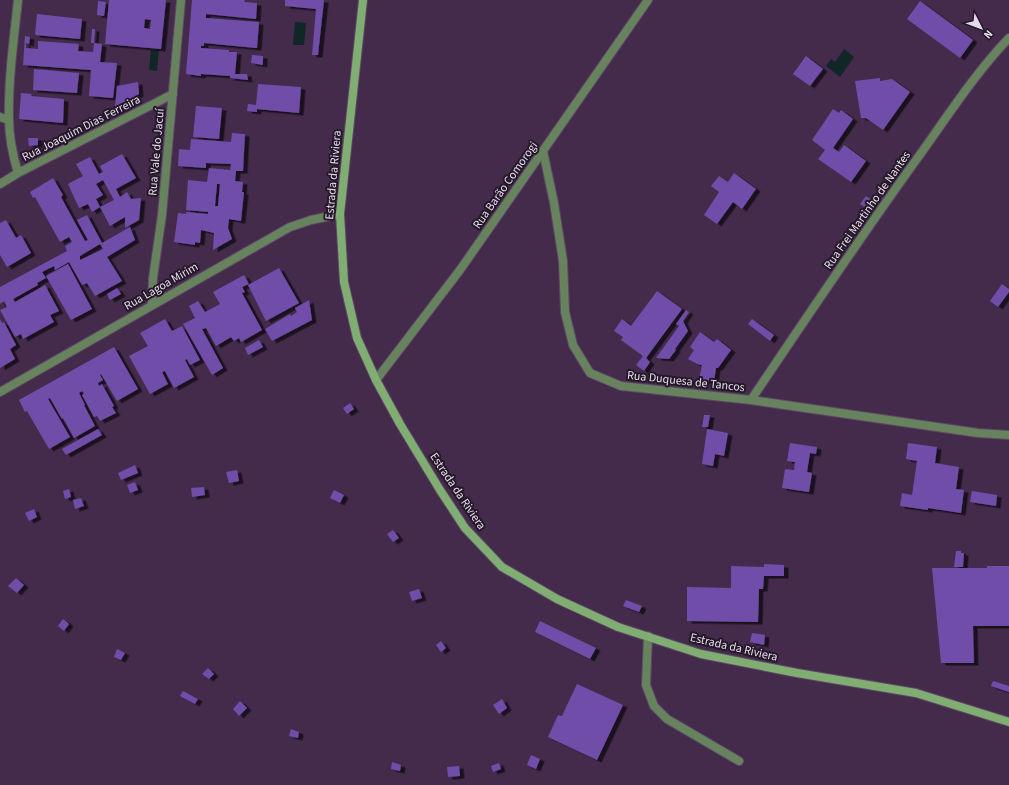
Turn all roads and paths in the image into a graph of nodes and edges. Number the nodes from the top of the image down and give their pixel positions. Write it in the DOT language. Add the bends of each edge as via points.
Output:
graph roads {
  1 [pos="18,0"];
  2 [pos="181,0"];
  3 [pos="363,0"];
  4 [pos="648,0"];
  5 [pos="1009,38"];
  6 [pos="173,94"];
  7 [pos="0,118"];
  8 [pos="8,120"];
  9 [pos="543,151"];
  10 [pos="18,173"];
  11 [pos="0,184"];
  12 [pos="340,214"];
  13 [pos="152,305"];
  14 [pos="376,380"];
  15 [pos="0,392"];
  16 [pos="751,400"];
  17 [pos="1009,435"];
  18 [pos="648,636"];
  19 [pos="1009,722"];
  20 [pos="739,761"];
  1 -- 8 [label="street"];
  2 -- 6 [label="street, Rua Vale do Jacuí"];
  3 -- 12 [label="street, Estrada da Riviera"];
  4 -- 9 [label="street, Rua Barão Comorogi"];
  5 -- 16 [label="street, Rua Frei Martinho de Nantes" via="995,52 947,116 872,221"];
  6 -- 10 [label="street, Rua Joaquim Dias Ferreira"];
  6 -- 13 [label="street, Rua Vale do Jacuí"];
  7 -- 8 [label="street"];
  8 -- 10 [label="street"];
  9 -- 14 [label="street, Rua Barão Comorogi" via="460,270"];
  9 -- 16 [label="street, Rua Duquesa de Tancos" via="563,261 565,312 573,345 590,373 620,386"];
  10 -- 11 [label="street, Rua Joaquim Dias Ferreira"];
  12 -- 13 [label="street, Rua Lagoa Mirim" via="290,227"];
  12 -- 14 [label="street, Estrada da Riviera" via="344,282 357,338"];
  13 -- 15 [label="street, Rua Lagoa Mirim"];
  14 -- 18 [label="street, Estrada da Riviera" via="400,424 465,528 502,567 556,599"];
  16 -- 17 [label="street, Rua Duquesa de Tancos" via="978,433"];
  18 -- 19 [label="street, Estrada da Riviera" via="701,654 916,694"];
  18 -- 20 [label="street" via="646,685 654,706 667,719"];
}
